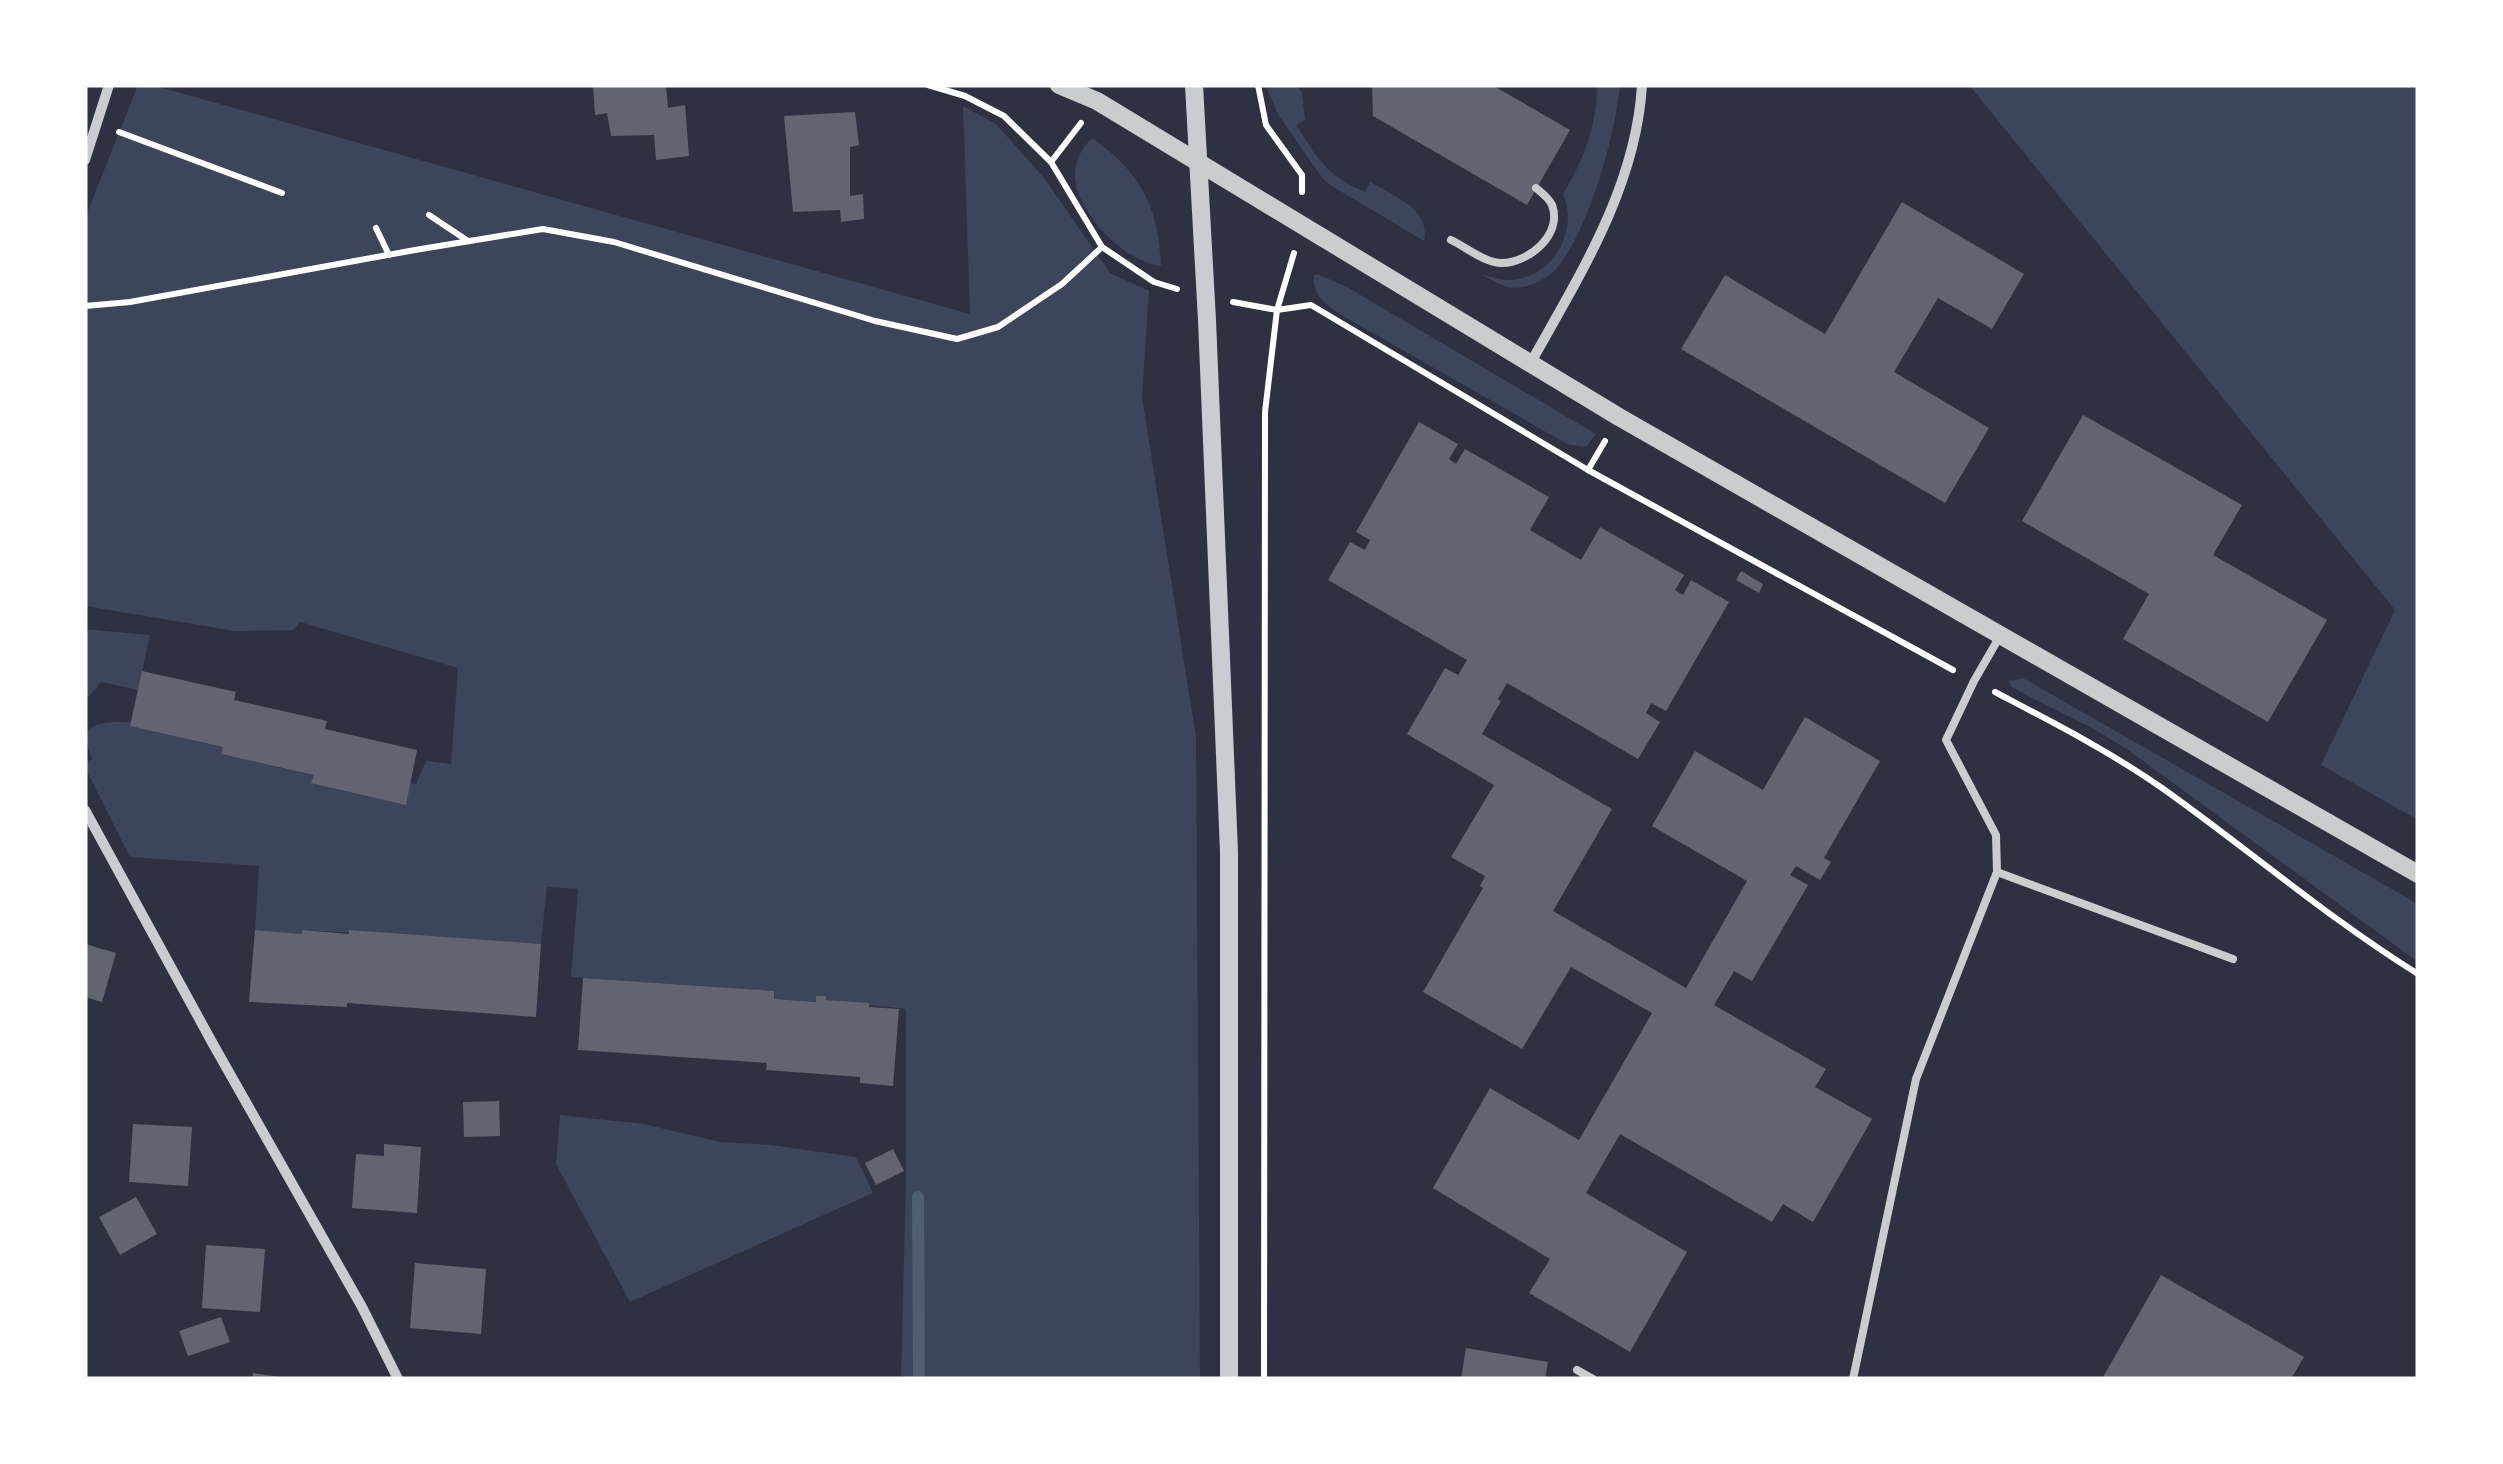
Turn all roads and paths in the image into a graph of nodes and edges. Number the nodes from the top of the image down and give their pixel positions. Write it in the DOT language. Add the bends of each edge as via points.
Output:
graph roads {
  1 [pos="109,85"];
  2 [pos="928,85"];
  3 [pos="1059,85"];
  4 [pos="1194,85"];
  5 [pos="1258,85"];
  6 [pos="1642,85"];
  7 [pos="96,124"];
  8 [pos="85,160"];
  9 [pos="1199,162"];
  10 [pos="1536,188"];
  11 [pos="282,193"];
  12 [pos="429,215"];
  13 [pos="1302,224"];
  14 [pos="376,228"];
  15 [pos="1452,240"];
  16 [pos="468,241"];
  17 [pos="1102,246"];
  18 [pos="388,255"];
  19 [pos="1206,296"];
  20 [pos="85,306"];
  21 [pos="1277,310"];
  22 [pos="1530,364"];
  23 [pos="2000,636"];
  24 [pos="1974,682"];
  25 [pos="85,810"];
  26 [pos="1997,872"];
  27 [pos="2418,874"];
  28 [pos="2233,958"];
  29 [pos="2418,974"];
  30 [pos="1576,1370"];
  31 [pos="398,1379"];
  32 [pos="1229,1379"];
  33 [pos="1264,1379"];
  34 [pos="1593,1379"];
  35 [pos="1853,1379"];
  1 -- 7 [label="street"];
  2 -- 17 [label="path" via="1004,116 1051,162"];
  3 -- 9 [label="street"];
  4 -- 9 [label="street"];
  5 -- 13 [label="path" via="1266,125 1302,174"];
  6 -- 22 [label="street" via="1620,190"];
  7 -- 8 [label="street"];
  7 -- 11 [label="path"];
  9 -- 13 [label="street"];
  9 -- 19 [label="street"];
  10 -- 15 [label="lane" via="1550,201 1554,221 1543,243 1524,258 1494,262"];
  12 -- 16 [label="path"];
  13 -- 21 [label="path"];
  13 -- 22 [label="street"];
  14 -- 18 [label="path"];
  16 -- 17 [label="path" via="543,229 614,242 874,321 957,339 998,327 1062,284"];
  16 -- 18 [label="path"];
  17 -- 19 [label="path" via="1154,282"];
  18 -- 20 [label="path"];
  19 -- 21 [label="path"];
  19 -- 32 [label="street" via="1229,852"];
  21 -- 24 [label="path" via="1311,305 1588,470"];
  21 -- 33 [label="path" via="1264,412"];
  22 -- 23 [label="street"];
  23 -- 24 [label="lane"];
  23 -- 27 [label="street"];
  24 -- 26 [label="lane" via="1946,740 1996,835"];
  24 -- 29 [label="path" via="2158,786"];
  25 -- 31 [label="street"];
  26 -- 28 [label="lane"];
  26 -- 35 [label="lane" via="1916,1079"];
  30 -- 34 [label="lane"];
}
